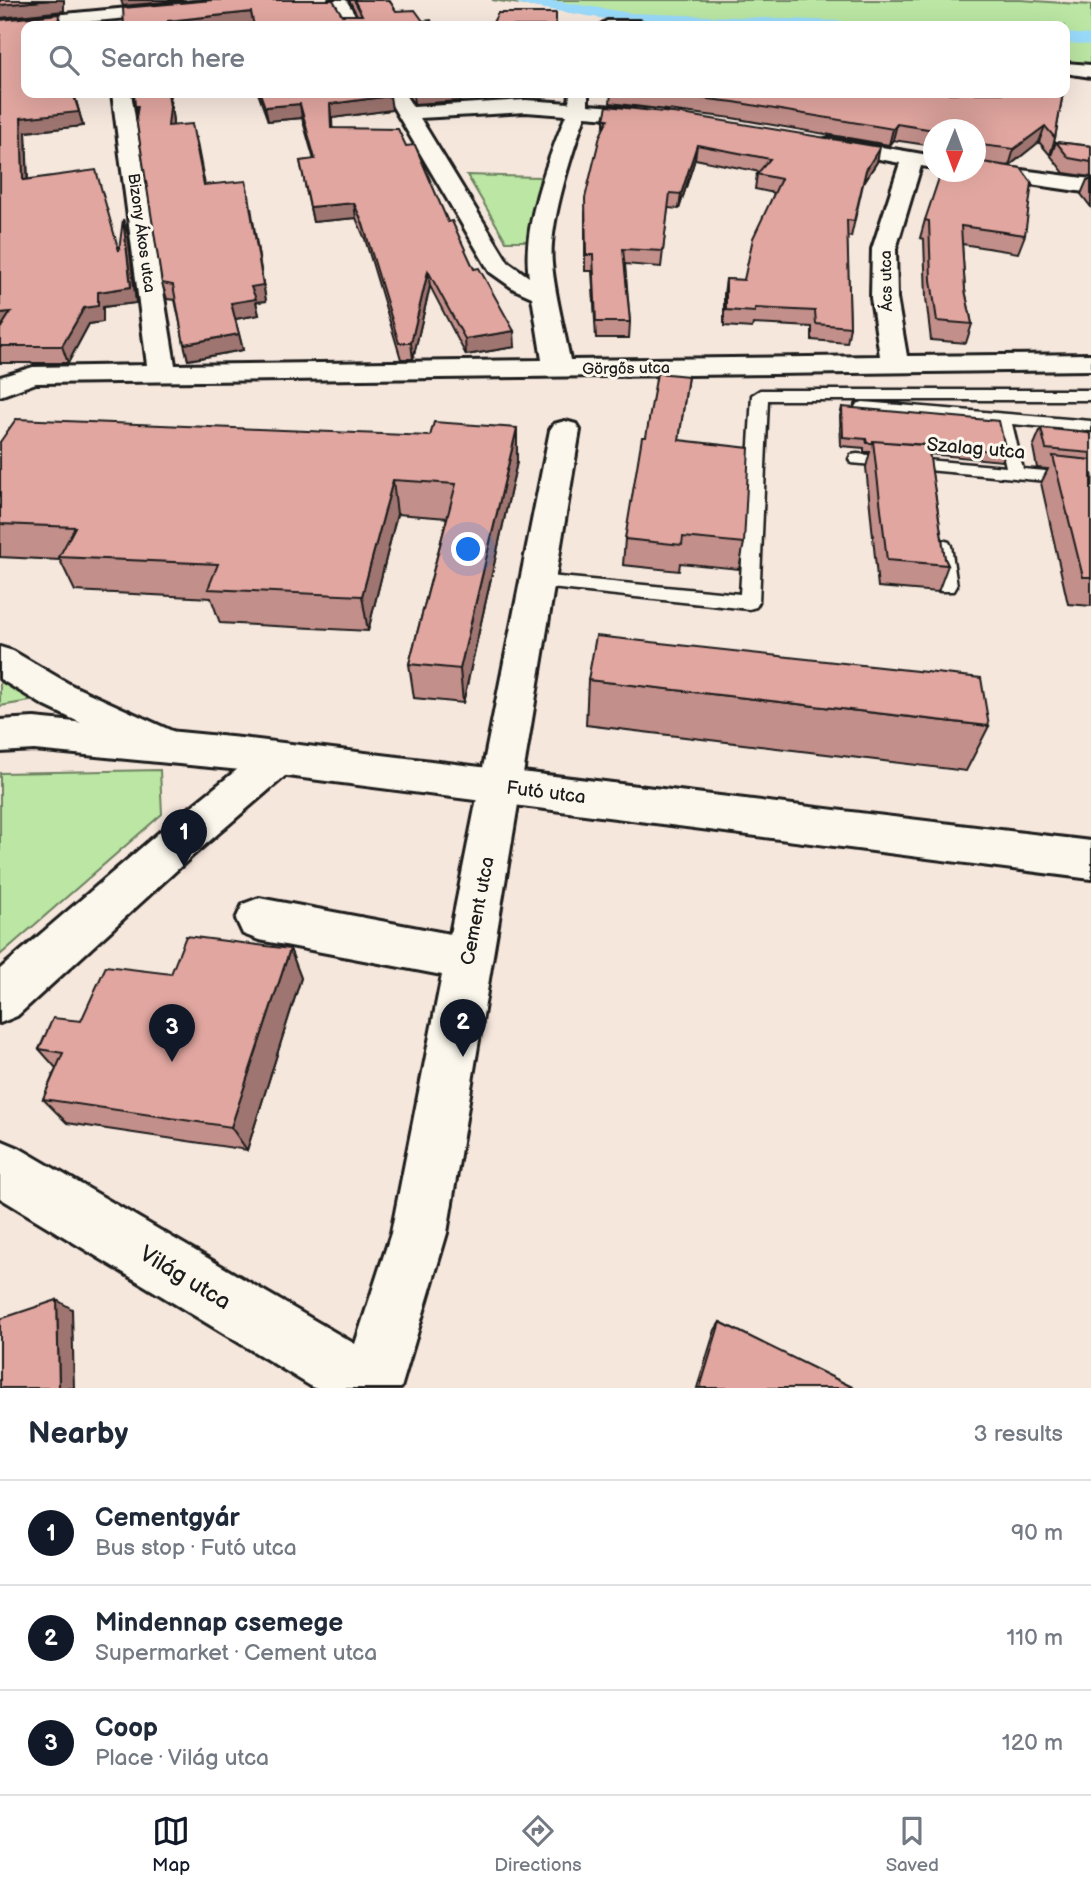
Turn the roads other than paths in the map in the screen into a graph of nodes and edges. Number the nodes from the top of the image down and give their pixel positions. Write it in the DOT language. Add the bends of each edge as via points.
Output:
graph roads {
  1 [pos="266,0"];
  2 [pos="338,0"];
  3 [pos="109,14"];
  4 [pos="40,21"];
  5 [pos="351,21"];
  6 [pos="21,23"];
  7 [pos="0,25"];
  8 [pos="1070,69"];
  9 [pos="1091,71"];
  10 [pos="122,98"];
  11 [pos="397,98"];
  12 [pos="578,100"];
  13 [pos="407,113"];
  14 [pos="682,119"];
  15 [pos="807,140"];
  16 [pos="923,161"];
  17 [pos="986,172"];
  18 [pos="1091,186"];
  19 [pos="545,293"];
  20 [pos="1091,362"];
  21 [pos="895,365"];
  22 [pos="558,370"];
  23 [pos="162,373"];
  24 [pos="0,387"];
  25 [pos="1091,395"];
  26 [pos="862,407"];
  27 [pos="1003,419"];
  28 [pos="565,430"];
  29 [pos="1087,432"];
  30 [pos="858,459"];
  31 [pos="1016,473"];
  32 [pos="1091,480"];
  33 [pos="940,532"];
  34 [pos="538,581"];
  35 [pos="947,586"];
  36 [pos="0,661"];
  37 [pos="0,736"];
  38 [pos="169,747"];
  39 [pos="278,759"];
  40 [pos="502,787"];
  41 [pos="1091,860"];
  42 [pos="259,919"];
  43 [pos="469,959"];
  44 [pos="0,1000"];
  45 [pos="0,1167"];
  46 [pos="371,1388"];
  1 -- 3 [label="street"];
  2 -- 5 [label="street"];
  3 -- 4 [label="street"];
  6 -- 7 [label="street"];
  8 -- 9 [label="street"];
  10 -- 23 [label="street, Bizony Ákos utca"];
  11 -- 13 [label="street"];
  12 -- 13 [label="street"];
  12 -- 14 [label="street"];
  12 -- 19 [label="street" via="542,233 539,262"];
  13 -- 19 [label="street" via="499,267"];
  15 -- 16 [label="street"];
  16 -- 21 [label="street, Ács utca" via="884,249 884,298"];
  17 -- 18 [label="street"];
  19 -- 22 [label="street"];
  20 -- 21 [label="street, Görgős utca"];
  21 -- 22 [label="street, Görgős utca"];
  22 -- 23 [label="street, Görgős utca"];
  23 -- 24 [label="street, Görgős utca" via="33,375"];
  25 -- 34 [label="lane" via="760,395 749,602"];
  26 -- 27 [label="lane"];
  27 -- 29 [label="lane"];
  27 -- 31 [label="lane"];
  28 -- 34 [label="street, Cement utca"];
  30 -- 31 [label="lane, Szalag utca" via="932,472"];
  31 -- 32 [label="lane, Szalag utca"];
  33 -- 35 [label="lane"];
  34 -- 40 [label="street, Cement utca"];
  36 -- 38 [label="street" via="57,695"];
  37 -- 38 [label="street, Futó utca" via="34,734"];
  38 -- 39 [label="street, Futó utca"];
  39 -- 40 [label="street, Futó utca"];
  39 -- 44 [label="street"];
  40 -- 41 [label="street, Futó utca"];
  40 -- 43 [label="street, Cement utca"];
  42 -- 43 [label="street"];
  43 -- 46 [label="street, Cement utca" via="419,1233"];
  45 -- 46 [label="street, Világ utca"];
}
